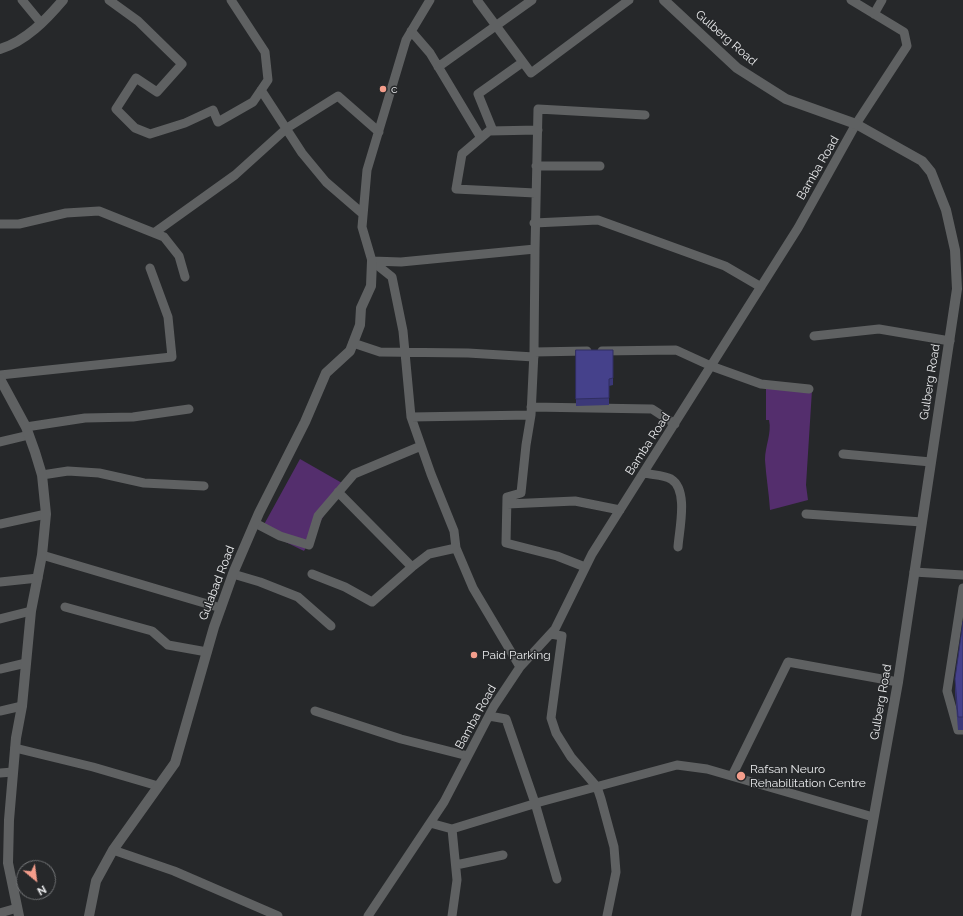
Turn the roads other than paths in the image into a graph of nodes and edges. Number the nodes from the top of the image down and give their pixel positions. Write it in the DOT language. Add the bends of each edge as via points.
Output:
graph roads {
  1 [pos="22,0"];
  2 [pos="64,0"];
  3 [pos="110,0"];
  4 [pos="231,0"];
  5 [pos="428,0"];
  6 [pos="477,0"];
  7 [pos="532,0"];
  8 [pos="629,0"];
  9 [pos="664,0"];
  10 [pos="851,0"];
  11 [pos="882,0"];
  12 [pos="874,14"];
  13 [pos="41,23"];
  14 [pos="495,26"];
  15 [pos="411,30"];
  16 [pos="0,50"];
  17 [pos="523,62"];
  18 [pos="438,67"];
  19 [pos="261,90"];
  20 [pos="645,115"];
  21 [pos="856,124"];
  22 [pos="286,128"];
  23 [pos="538,130"];
  24 [pos="493,131"];
  25 [pos="379,132"];
  26 [pos="481,138"];
  27 [pos="536,166"];
  28 [pos="600,166"];
  29 [pos="535,192"];
  30 [pos="363,214"];
  31 [pos="534,223"];
  32 [pos="0,224"];
  33 [pos="154,233"];
  34 [pos="535,249"];
  35 [pos="372,261"];
  36 [pos="150,268"];
  37 [pos="185,277"];
  38 [pos="760,287"];
  39 [pos="814,336"];
  40 [pos="950,341"];
  41 [pos="353,343"];
  42 [pos="405,352"];
  43 [pos="534,355"];
  44 [pos="711,366"];
  45 [pos="0,376"];
  46 [pos="0,379"];
  47 [pos="809,389"];
  48 [pos="189,408"];
  49 [pos="531,411"];
  50 [pos="411,417"];
  51 [pos="675,424"];
  52 [pos="27,431"];
  53 [pos="0,442"];
  54 [pos="421,446"];
  55 [pos="843,454"];
  56 [pos="931,462"];
  57 [pos="644,473"];
  58 [pos="42,475"];
  59 [pos="204,486"];
  60 [pos="338,492"];
  61 [pos="507,504"];
  62 [pos="620,510"];
  63 [pos="46,514"];
  64 [pos="806,514"];
  65 [pos="922,522"];
  66 [pos="255,523"];
  67 [pos="0,524"];
  68 [pos="456,548"];
  69 [pos="678,548"];
  70 [pos="42,555"];
  71 [pos="412,567"];
  72 [pos="585,567"];
  73 [pos="914,572"];
  74 [pos="233,574"];
  75 [pos="312,574"];
  76 [pos="961,576"];
  77 [pos="38,578"];
  78 [pos="0,582"];
  79 [pos="963,588"];
  80 [pos="66,607"];
  81 [pos="221,608"];
  82 [pos="31,611"];
  83 [pos="0,619"];
  84 [pos="331,626"];
  85 [pos="960,626"];
  86 [pos="550,634"];
  87 [pos="206,652"];
  88 [pos="26,663"];
  89 [pos="520,667"];
  90 [pos="0,669"];
  91 [pos="898,682"];
  92 [pos="22,706"];
  93 [pos="0,711"];
  94 [pos="315,711"];
  95 [pos="489,716"];
  96 [pos="963,730"];
  97 [pos="15,748"];
  98 [pos="468,756"];
  99 [pos="13,772"];
  100 [pos="0,773"];
  101 [pos="732,776"];
  102 [pos="158,786"];
  103 [pos="597,787"];
  104 [pos="535,804"];
  105 [pos="873,817"];
  106 [pos="430,823"];
  107 [pos="452,829"];
  108 [pos="113,850"];
  109 [pos="503,855"];
  110 [pos="456,865"];
  111 [pos="557,879"];
  112 [pos="18,912"];
  113 [pos="0,913"];
  114 [pos="89,916"];
  115 [pos="278,916"];
  116 [pos="368,916"];
  117 [pos="452,916"];
  118 [pos="607,916"];
  119 [pos="856,916"];
  1 -- 13 [label="street"];
  2 -- 13 [label="street"];
  3 -- 19 [label="street" via="138,21 182,64 156,92 136,78 116,109 135,128 150,134 185,123 213,110 218,122 253,102"];
  4 -- 19 [label="street" via="265,52 268,80"];
  5 -- 15 [label="street"];
  6 -- 14 [label="street"];
  7 -- 14 [label="street"];
  8 -- 17 [label="street" via="531,73"];
  9 -- 21 [label="street, Gulberg Road" via="737,68 786,99"];
  10 -- 12 [label="street, Bamba Road"];
  11 -- 12 [label="street"];
  12 -- 21 [label="street, Bamba Road" via="904,32 907,46"];
  13 -- 16 [label="street" via="13,45"];
  14 -- 17 [label="street"];
  14 -- 18 [label="street"];
  15 -- 18 [label="street"];
  15 -- 25 [label="street"];
  17 -- 24 [label="street" via="478,94"];
  18 -- 26 [label="street"];
  19 -- 22 [label="street"];
  20 -- 23 [label="street" via="538,109"];
  21 -- 38 [label="street, Bamba Road" via="798,228"];
  21 -- 40 [label="street, Gulberg Road" via="922,160 932,172 946,210 955,250 957,290"];
  22 -- 25 [label="street" via="338,96"];
  22 -- 30 [label="street" via="302,153 326,182"];
  22 -- 33 [label="street" via="235,175"];
  23 -- 24 [label="street"];
  23 -- 27 [label="street"];
  24 -- 26 [label="street" via="489,131"];
  25 -- 30 [label="street" via="367,170"];
  26 -- 29 [label="street" via="462,154 456,189"];
  27 -- 28 [label="street"];
  27 -- 29 [label="street"];
  29 -- 31 [label="street"];
  30 -- 35 [label="street" via="362,226"];
  31 -- 34 [label="street"];
  31 -- 38 [label="street" via="598,220 725,266"];
  32 -- 33 [label="street" via="19,224 66,213 99,211"];
  33 -- 37 [label="street" via="164,237 179,256"];
  34 -- 35 [label="street" via="401,262"];
  34 -- 43 [label="street"];
  35 -- 41 [label="street, Gulabad Road" via="371,286 361,308 360,325"];
  35 -- 42 [label="street" via="392,278"];
  36 -- 45 [label="street" via="168,317 172,357"];
  38 -- 44 [label="street, Bamba Road"];
  39 -- 40 [label="street" via="880,329"];
  40 -- 56 [label="street, Gulberg Road"];
  41 -- 42 [label="street" via="380,352"];
  41 -- 66 [label="street, Gulabad Road" via="350,351 326,373 306,422"];
  42 -- 43 [label="street"];
  42 -- 50 [label="street"];
  43 -- 44 [label="street" via="676,350"];
  43 -- 49 [label="street"];
  44 -- 47 [label="street" via="761,384"];
  44 -- 51 [label="street, Bamba Road"];
  46 -- 52 [label="street"];
  48 -- 52 [label="street" via="133,417 85,418"];
  49 -- 50 [label="street"];
  49 -- 51 [label="street" via="652,409"];
  49 -- 61 [label="street" via="521,493 507,497"];
  50 -- 54 [label="street"];
  51 -- 57 [label="street, Bamba Road"];
  52 -- 53 [label="street"];
  52 -- 58 [label="street"];
  54 -- 60 [label="street" via="354,474"];
  54 -- 68 [label="street" via="454,531"];
  55 -- 56 [label="street"];
  56 -- 65 [label="street, Gulberg Road"];
  57 -- 62 [label="street, Bamba Road"];
  57 -- 69 [label="street" via="670,478 676,482 682,496"];
  58 -- 59 [label="street" via="68,471 99,473 144,483"];
  58 -- 63 [label="street"];
  60 -- 66 [label="street" via="318,516 309,545 280,536"];
  60 -- 71 [label="street"];
  61 -- 62 [label="street" via="575,501"];
  61 -- 72 [label="street" via="506,543 557,556"];
  62 -- 72 [label="street, Bamba Road"];
  63 -- 67 [label="street"];
  63 -- 70 [label="street"];
  64 -- 65 [label="street"];
  65 -- 73 [label="street, Gulberg Road"];
  66 -- 74 [label="street, Gulabad Road"];
  68 -- 71 [label="street" via="429,554"];
  68 -- 89 [label="street" via="473,588"];
  70 -- 77 [label="street"];
  70 -- 81 [label="street"];
  71 -- 75 [label="street" via="372,602"];
  72 -- 86 [label="street, Bamba Road" via="555,629"];
  73 -- 76 [label="street"];
  73 -- 91 [label="street, Gulberg Road"];
  74 -- 81 [label="street, Gulabad Road"];
  74 -- 84 [label="street" via="298,597"];
  77 -- 78 [label="street"];
  77 -- 82 [label="street"];
  79 -- 85 [label="street"];
  80 -- 87 [label="street" via="152,631 168,645"];
  81 -- 87 [label="street, Gulabad Road"];
  82 -- 83 [label="street"];
  82 -- 88 [label="street"];
  85 -- 96 [label="street" via="947,691 958,730"];
  86 -- 89 [label="street, Bamba Road"];
  86 -- 103 [label="street" via="562,636 551,718 556,733 571,757"];
  87 -- 102 [label="street, Gulabad Road" via="175,762"];
  88 -- 90 [label="street"];
  88 -- 92 [label="street"];
  89 -- 95 [label="street, Bamba Road"];
  91 -- 101 [label="street" via="788,662"];
  91 -- 105 [label="street, Gulberg Road"];
  92 -- 93 [label="street"];
  92 -- 97 [label="street"];
  94 -- 98 [label="street" via="401,740"];
  95 -- 98 [label="street, Bamba Road"];
  95 -- 104 [label="street" via="506,719"];
  97 -- 99 [label="street"];
  97 -- 102 [label="street"];
  98 -- 106 [label="street, Bamba Road"];
  99 -- 100 [label="street"];
  99 -- 112 [label="street" via="8,863"];
  101 -- 103 [label="street" via="677,765"];
  101 -- 105 [label="street"];
  102 -- 108 [label="street, Gulabad Road"];
  103 -- 104 [label="street"];
  103 -- 118 [label="street" via="614,847 616,872"];
  104 -- 107 [label="street"];
  104 -- 111 [label="street"];
  105 -- 119 [label="street, Gulberg Road"];
  106 -- 107 [label="street"];
  106 -- 116 [label="street, Bamba Road"];
  107 -- 110 [label="street"];
  108 -- 114 [label="street, Gulabad Road" via="96,880"];
  108 -- 115 [label="street" via="174,871"];
  109 -- 110 [label="street"];
  110 -- 117 [label="street" via="457,880"];
  112 -- 113 [label="street"];
}
